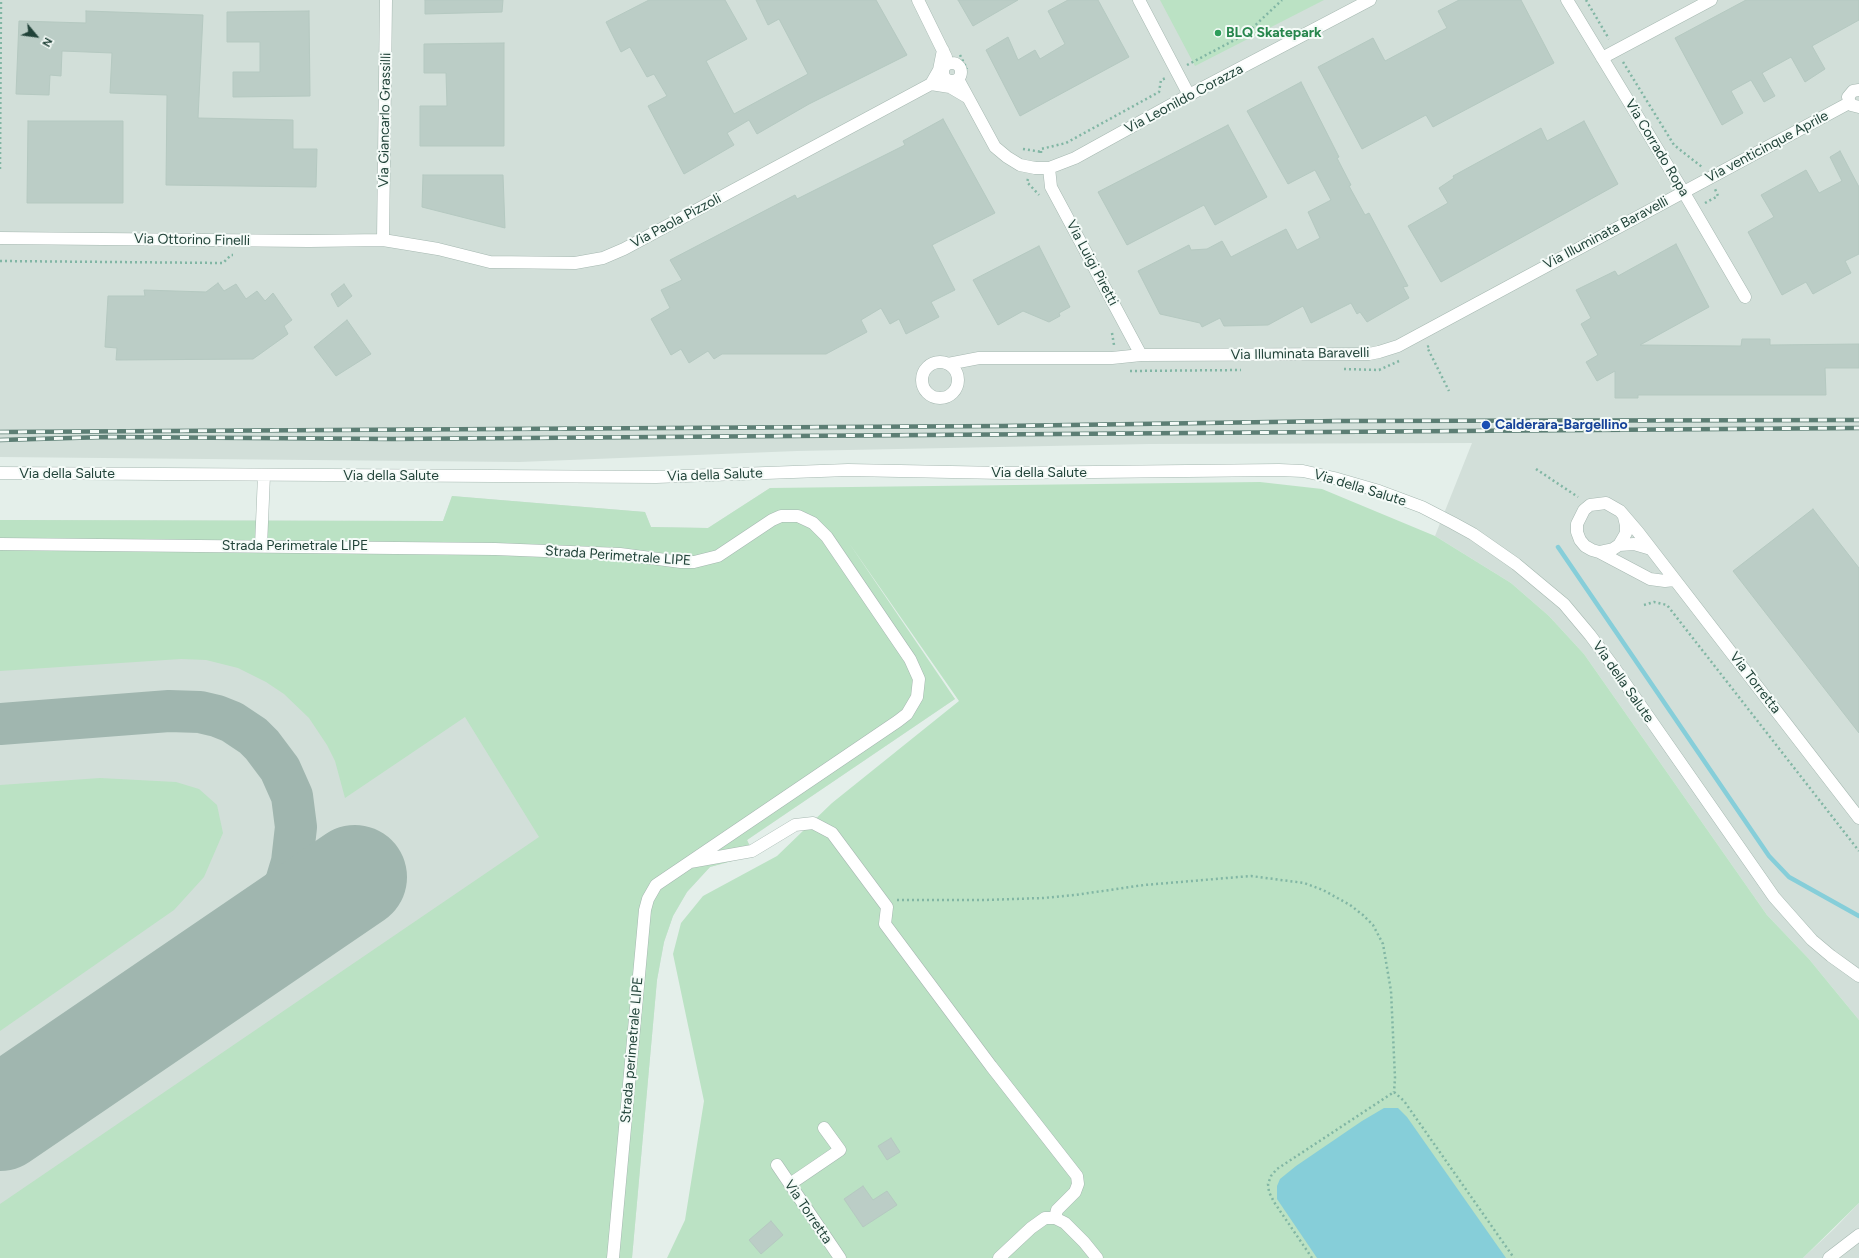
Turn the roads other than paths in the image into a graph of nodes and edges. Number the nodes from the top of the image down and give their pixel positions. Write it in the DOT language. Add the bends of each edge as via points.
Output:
graph roads {
  1 [pos="386,0"];
  2 [pos="918,0"];
  3 [pos="1138,0"];
  4 [pos="1370,0"];
  5 [pos="1567,0"];
  6 [pos="1711,0"];
  7 [pos="943,50"];
  8 [pos="1602,58"];
  9 [pos="949,64"];
  10 [pos="944,76"];
  11 [pos="958,79"];
  12 [pos="931,84"];
  13 [pos="1859,90"];
  14 [pos="1189,95"];
  15 [pos="970,99"];
  16 [pos="1854,104"];
  17 [pos="1049,168"];
  18 [pos="1683,191"];
  19 [pos="0,238"];
  20 [pos="383,240"];
  21 [pos="1745,297"];
  22 [pos="1141,355"];
  23 [pos="948,364"];
  24 [pos="0,473"];
  25 [pos="264,475"];
  26 [pos="1624,517"];
  27 [pos="0,544"];
  28 [pos="1619,545"];
  29 [pos="261,546"];
  30 [pos="1651,549"];
  31 [pos="1600,552"];
  32 [pos="1674,580"];
  33 [pos="1859,818"];
  34 [pos="690,862"];
  35 [pos="1859,976"];
  36 [pos="824,1128"];
  37 [pos="777,1165"];
  38 [pos="790,1184"];
  39 [pos="1055,1218"];
  40 [pos="1859,1235"];
  41 [pos="613,1258"];
  42 [pos="840,1258"];
  43 [pos="999,1258"];
  44 [pos="1097,1258"];
  45 [pos="1829,1258"];
  1 -- 20 [label="street, Via Giancarlo Grassilli"];
  2 -- 7 [label="street"];
  3 -- 14 [label="street"];
  4 -- 14 [label="street, Via Leonildo Corazza"];
  5 -- 8 [label="street, Via Corrado Ropa"];
  6 -- 8 [label="street"];
  7 -- 9 [label="street"];
  7 -- 12 [label="street" via="939,70"];
  8 -- 18 [label="street, Via Corrado Ropa"];
  9 -- 10 [label="street" via="944,70"];
  9 -- 11 [label="street" via="956,64 960,68 961,74"];
  10 -- 11 [label="street" via="950,81"];
  10 -- 12 [label="street, Via Paola Pizzoli"];
  11 -- 15 [label="street"];
  12 -- 15 [label="street" via="950,86"];
  12 -- 20 [label="street, Via Paola Pizzoli" via="645,238 603,258 575,263 490,262 438,249"];
  13 -- 16 [label="street" via="1850,92 1848,97"];
  14 -- 17 [label="street, Via Leonildo Corazza" via="1075,158"];
  15 -- 17 [label="street, Via Leonildo Corazza" via="995,148 1020,165"];
  16 -- 18 [label="street, Via venticinque Aprile"];
  17 -- 22 [label="street, Via Luigi Piretti" via="1051,187"];
  18 -- 21 [label="street, Via Corrado Ropa"];
  18 -- 22 [label="street, Via Illuminata Baravelli" via="1398,346 1379,352"];
  19 -- 20 [label="street, Via Ottorino Finelli"];
  22 -- 23 [label="street, Via Illuminata Baravelli" via="1112,358 979,358"];
  24 -- 25 [label="street, Via della Salute"];
  25 -- 29 [label="street"];
  25 -- 35 [label="street, Via della Salute" via="656,478 848,470 1010,473 1279,470 1303,471 1379,491 1422,507 1474,534 1516,564 1564,604 1613,666 1774,897 1812,940"];
  26 -- 28 [label="street" via="1626,533"];
  26 -- 30 [label="street, Via Torretta"];
  26 -- 31 [label="street, Via Torretta" via="1620,511 1606,503 1590,505 1579,517 1577,532 1585,546"];
  27 -- 29 [label="street, Strada Perimetrale LIPE"];
  28 -- 30 [label="street" via="1634,544"];
  28 -- 31 [label="street"];
  29 -- 34 [label="street, Strada Perimetrale LIPE" via="495,548 620,554 694,562 718,556 781,516 798,516 813,523 827,537 910,659 919,679 917,697 907,714 898,721"];
  30 -- 32 [label="street, Via Torretta"];
  31 -- 32 [label="street" via="1650,579 1665,582"];
  32 -- 33 [label="street, Via Torretta"];
  34 -- 39 [label="street" via="752,851 795,825 814,823 832,833 887,907 885,924 990,1066 1077,1176 1075,1192 1057,1210"];
  34 -- 41 [label="street, Strada perimetrale LIPE" via="656,885 645,910"];
  36 -- 38 [label="street" via="840,1150"];
  37 -- 38 [label="street, Via Torretta"];
  38 -- 42 [label="street, Via Torretta"];
  39 -- 43 [label="street" via="1046,1218 1031,1228"];
  39 -- 44 [label="street" via="1065,1223"];
  40 -- 45 [label="street"];
}
